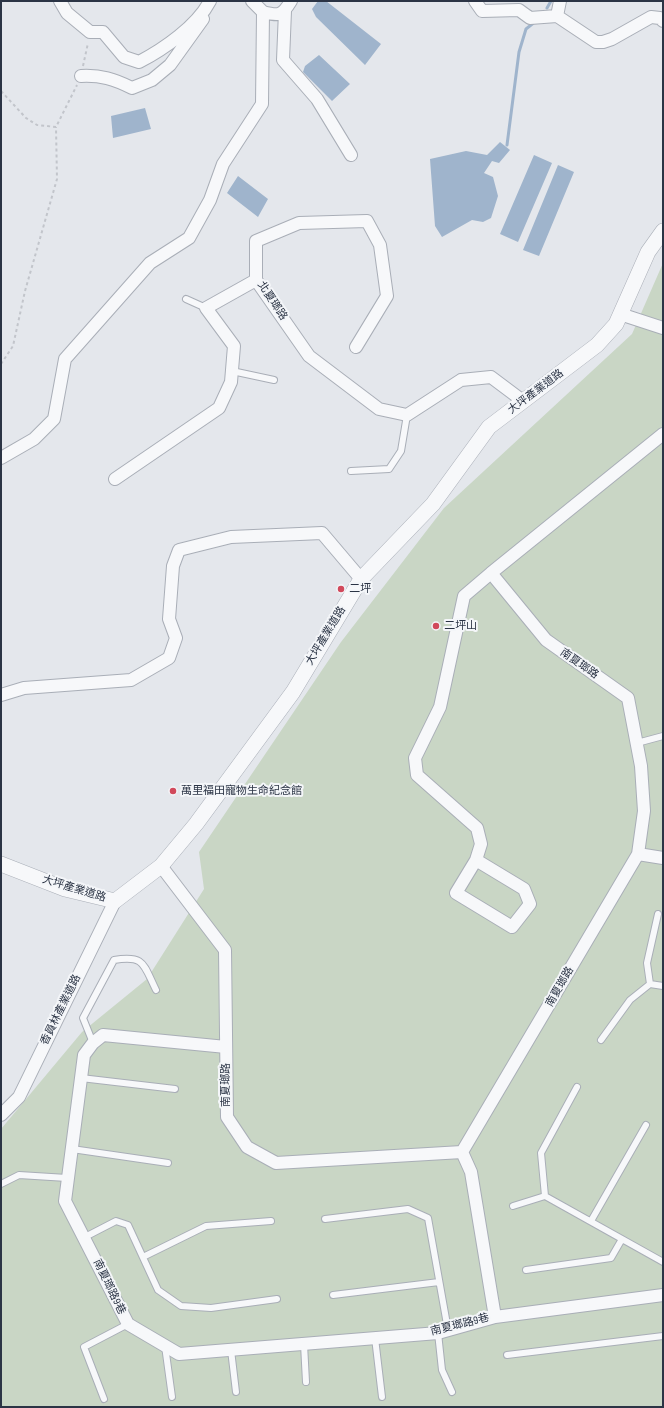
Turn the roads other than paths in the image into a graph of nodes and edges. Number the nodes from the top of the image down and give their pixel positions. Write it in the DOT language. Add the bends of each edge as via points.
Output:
graph roads {
  1 [pos="60,1"];
  2 [pos="210,1"];
  3 [pos="252,1"];
  4 [pos="475,1"];
  5 [pos="560,1"];
  6 [pos="288,6"];
  7 [pos="263,12"];
  8 [pos="204,14"];
  9 [pos="557,16"];
  10 [pos="663,21"];
  11 [pos="81,76"];
  12 [pos="351,155"];
  13 [pos="663,231"];
  14 [pos="256,280"];
  15 [pos="186,299"];
  16 [pos="206,308"];
  17 [pos="620,314"];
  18 [pos="663,328"];
  19 [pos="356,347"];
  20 [pos="232,371"];
  21 [pos="274,380"];
  22 [pos="524,401"];
  23 [pos="407,415"];
  24 [pos="663,434"];
  25 [pos="1,458"];
  26 [pos="351,471"];
  27 [pos="115,479"];
  28 [pos="491,573"];
  29 [pos="361,578"];
  30 [pos="1,695"];
  31 [pos="663,736"];
  32 [pos="637,743"];
  33 [pos="638,854"];
  34 [pos="663,858"];
  35 [pos="476,860"];
  36 [pos="1,864"];
  37 [pos="161,866"];
  38 [pos="115,901"];
  39 [pos="658,914"];
  40 [pos="650,984"];
  41 [pos="663,986"];
  42 [pos="156,990"];
  43 [pos="601,1040"];
  44 [pos="93,1043"];
  45 [pos="226,1047"];
  46 [pos="81,1078"];
  47 [pos="576,1087"];
  48 [pos="175,1089"];
  49 [pos="1,1115"];
  50 [pos="646,1125"];
  51 [pos="72,1149"];
  52 [pos="462,1152"];
  53 [pos="168,1163"];
  54 [pos="67,1178"];
  55 [pos="1,1184"];
  56 [pos="545,1196"];
  57 [pos="513,1206"];
  58 [pos="325,1219"];
  59 [pos="272,1221"];
  60 [pos="591,1221"];
  61 [pos="85,1237"];
  62 [pos="622,1239"];
  63 [pos="143,1257"];
  64 [pos="663,1262"];
  65 [pos="526,1270"];
  66 [pos="439,1282"];
  67 [pos="333,1295"];
  68 [pos="663,1295"];
  69 [pos="277,1299"];
  70 [pos="495,1317"];
  71 [pos="128,1324"];
  72 [pos="443,1331"];
  73 [pos="663,1336"];
  74 [pos="375,1338"];
  75 [pos="304,1344"];
  76 [pos="165,1346"];
  77 [pos="230,1350"];
  78 [pos="507,1355"];
  79 [pos="306,1382"];
  80 [pos="236,1392"];
  81 [pos="452,1392"];
  82 [pos="172,1397"];
  83 [pos="382,1397"];
  84 [pos="104,1399"];
  1 -- 8 [label="street" via="67,13 90,32 104,32 124,57 139,62 159,52"];
  2 -- 8 [label="street"];
  3 -- 7 [label="street"];
  4 -- 9 [label="street" via="482,11 520,10 530,18"];
  5 -- 9 [label="street"];
  6 -- 7 [label="street" via="277,15"];
  6 -- 12 [label="street" via="283,60 317,99"];
  7 -- 25 [label="street" via="262,104 223,164 210,200 189,238 150,263 65,359 54,419 34,439"];
  8 -- 11 [label="street" via="203,22 170,65 152,80 132,88 102,76"];
  9 -- 10 [label="street" via="596,42 612,39 651,17"];
  13 -- 17 [label="street, 大坪產業道路" via="648,252"];
  14 -- 16 [label="street"];
  14 -- 19 [label="street, 北夏瑯路" via="256,241 299,223 367,221 380,245 387,296"];
  14 -- 23 [label="street, 北夏瑯路" via="309,356 379,410"];
  15 -- 16 [label="lane"];
  16 -- 20 [label="street" via="234,346"];
  17 -- 18 [label="street"];
  17 -- 22 [label="street, 大坪產業道路" via="616,324 598,345"];
  20 -- 21 [label="lane"];
  20 -- 27 [label="street" via="231,382 219,408"];
  22 -- 23 [label="street" via="491,377 461,380"];
  22 -- 29 [label="street, 大坪產業道路" via="489,427 433,504"];
  23 -- 26 [label="lane" via="401,451 389,469"];
  24 -- 28 [label="street"];
  28 -- 32 [label="street, 南夏瑯路" via="546,640 628,698"];
  28 -- 35 [label="street" via="464,596 440,707 415,758 417,775 476,828 481,844"];
  29 -- 30 [label="street" via="322,533 231,537 179,550 173,566 169,619 176,638 169,658 131,680 24,688"];
  29 -- 37 [label="street, 大坪產業道路" via="292,692 196,824"];
  31 -- 32 [label="lane"];
  32 -- 33 [label="street, 南夏瑯路" via="644,811"];
  33 -- 34 [label="street"];
  33 -- 52 [label="street, 南夏瑯路"];
  35 -- 35 [label="street" via="524,889 530,904 512,927 456,892"];
  36 -- 38 [label="street, 大坪產業道路" via="65,888"];
  37 -- 38 [label="street, 大坪產業道路"];
  37 -- 45 [label="street, 南夏瑯路" via="225,950"];
  38 -- 49 [label="street, 香員林產業道路" via="19,1097"];
  39 -- 40 [label="lane" via="647,963"];
  40 -- 41 [label="lane"];
  40 -- 43 [label="lane" via="630,1000"];
  42 -- 44 [label="lane" via="142,963 131,958 114,960 83,1018"];
  44 -- 45 [label="street" via="103,1035"];
  44 -- 46 [label="street, 南夏瑯路9巷" via="84,1055"];
  45 -- 52 [label="street, 南夏瑯路" via="227,1117 247,1147 276,1163"];
  46 -- 48 [label="lane"];
  46 -- 51 [label="street, 南夏瑯路9巷"];
  47 -- 56 [label="lane" via="541,1153"];
  50 -- 60 [label="lane"];
  51 -- 53 [label="lane"];
  51 -- 54 [label="street, 南夏瑯路9巷"];
  52 -- 70 [label="street" via="471,1172"];
  54 -- 55 [label="lane" via="19,1175"];
  54 -- 61 [label="street, 南夏瑯路9巷" via="65,1200"];
  56 -- 57 [label="lane"];
  56 -- 60 [label="lane"];
  58 -- 66 [label="lane" via="408,1209 428,1218"];
  59 -- 63 [label="lane" via="206,1226"];
  60 -- 62 [label="lane"];
  61 -- 63 [label="lane" via="116,1221 128,1225"];
  61 -- 71 [label="street, 南夏瑯路9巷"];
  62 -- 64 [label="lane"];
  62 -- 65 [label="lane" via="611,1258"];
  63 -- 69 [label="lane" via="158,1290 181,1306 211,1308"];
  66 -- 67 [label="lane"];
  66 -- 72 [label="lane"];
  68 -- 70 [label="street, 南夏瑯路9巷"];
  70 -- 72 [label="street, 南夏瑯路9巷"];
  71 -- 76 [label="street, 南夏瑯路9巷"];
  71 -- 84 [label="lane" via="84,1347"];
  72 -- 74 [label="street, 南夏瑯路9巷"];
  72 -- 81 [label="lane" via="442,1370"];
  73 -- 78 [label="lane"];
  74 -- 75 [label="street, 南夏瑯路9巷"];
  74 -- 83 [label="lane"];
  75 -- 77 [label="street, 南夏瑯路9巷"];
  75 -- 79 [label="lane"];
  76 -- 77 [label="street, 南夏瑯路9巷" via="179,1354"];
  76 -- 82 [label="lane"];
  77 -- 80 [label="lane"];
}
